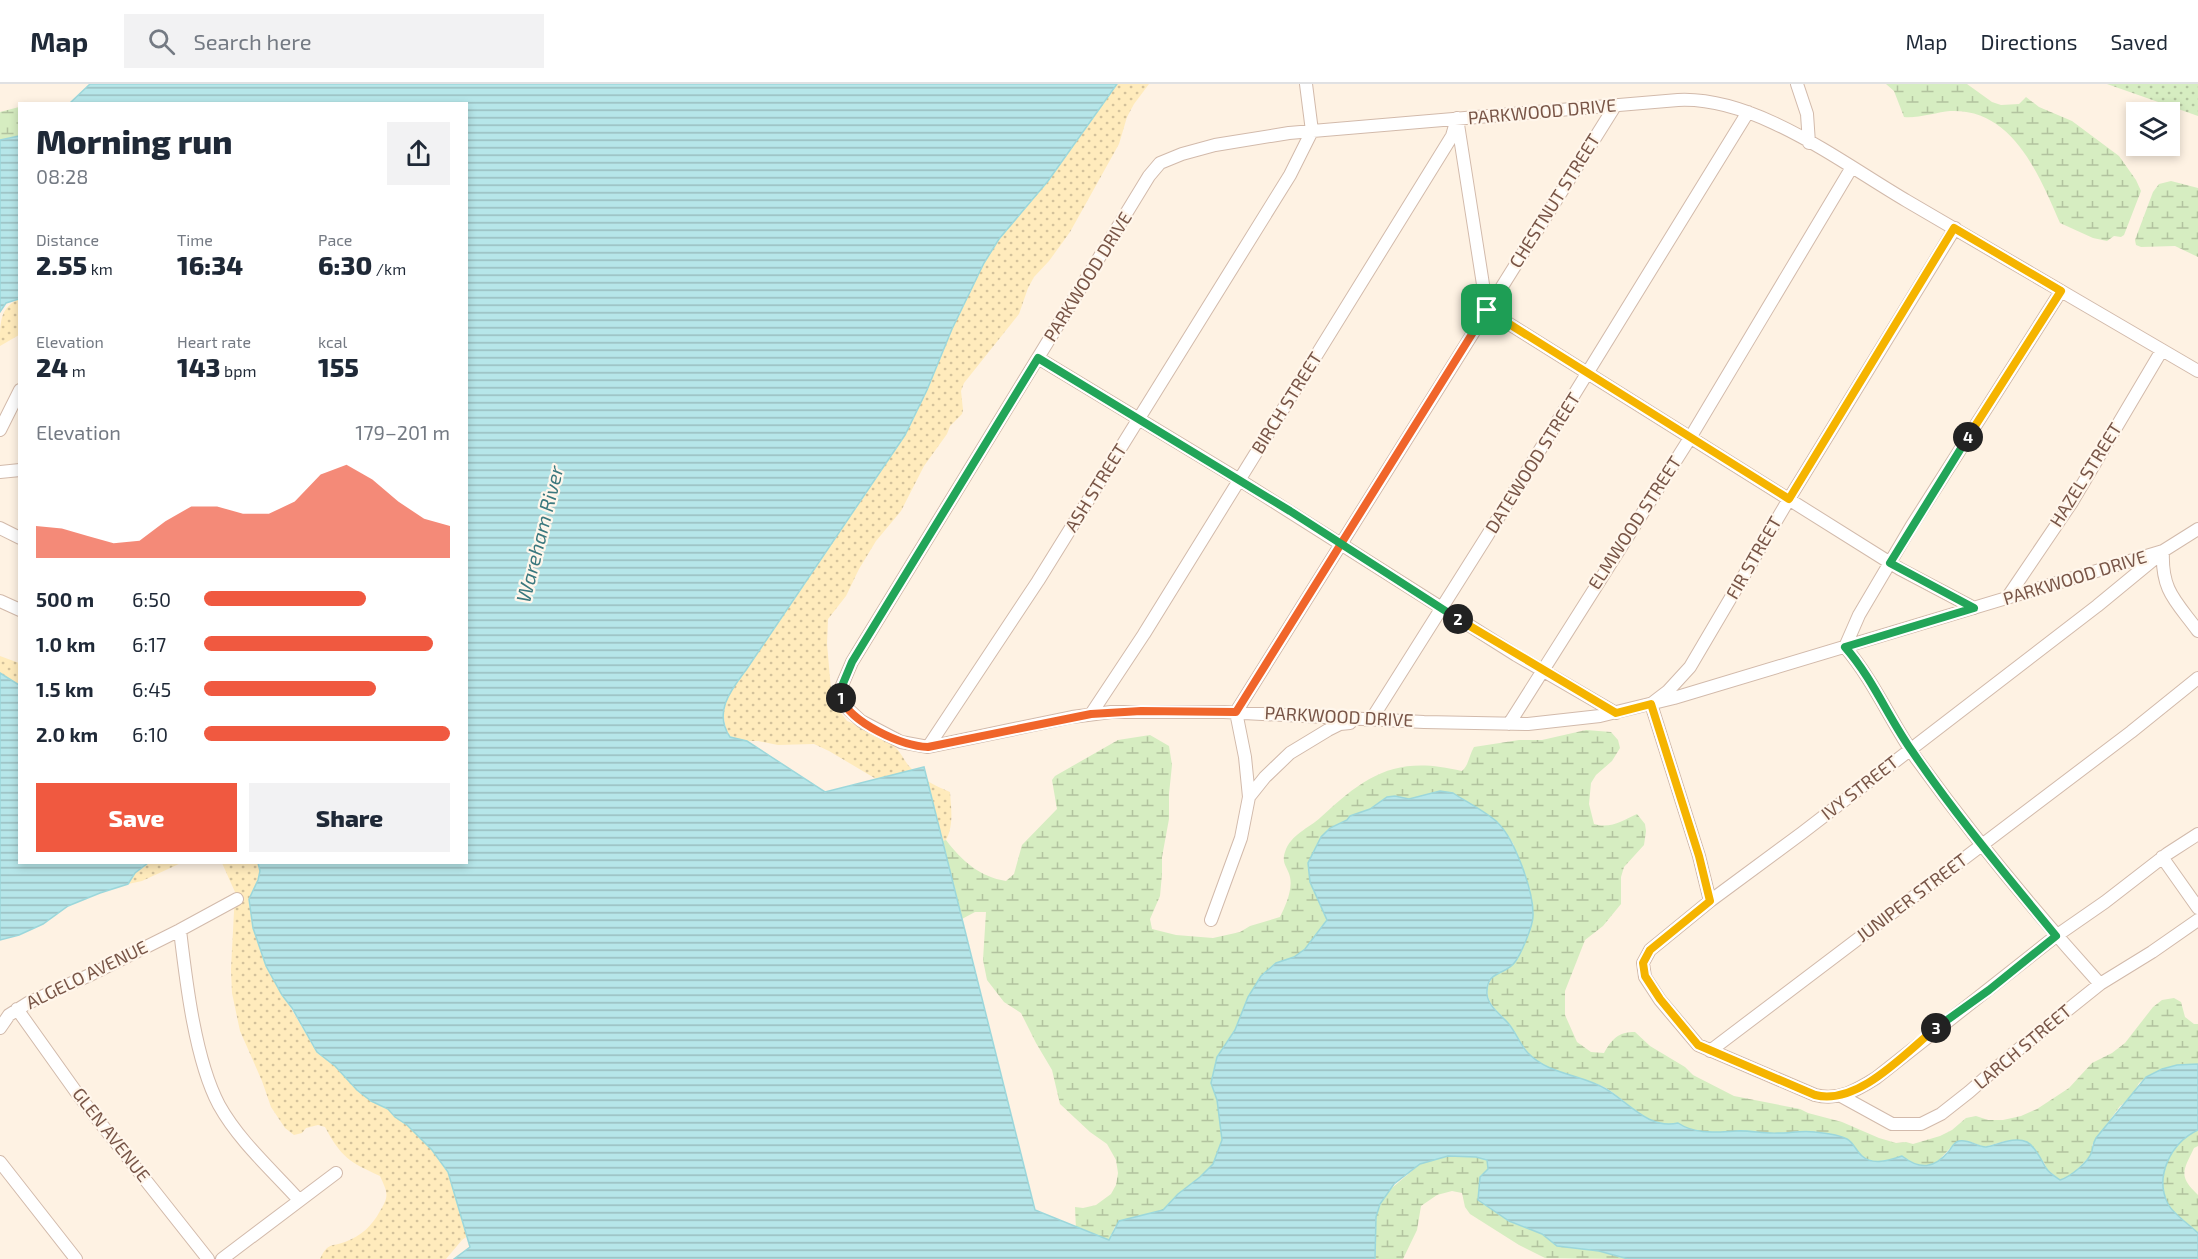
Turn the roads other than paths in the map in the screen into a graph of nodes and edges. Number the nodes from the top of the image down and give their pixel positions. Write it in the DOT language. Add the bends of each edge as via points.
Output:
graph roads {
  1 [pos="1306,84"];
  2 [pos="1797,84"];
  3 [pos="1614,106"];
  4 [pos="1748,112"];
  5 [pos="1457,118"];
  6 [pos="1312,131"];
  7 [pos="1809,143"];
  8 [pos="1852,167"];
  9 [pos="1954,228"];
  10 [pos="2061,291"];
  11 [pos="1487,310"];
  12 [pos="2162,350"];
  13 [pos="1038,358"];
  14 [pos="2198,371"];
  15 [pos="1588,373"];
  16 [pos="18,394"];
  17 [pos="9,413"];
  18 [pos="1139,421"];
  19 [pos="0,430"];
  20 [pos="1690,438"];
  21 [pos="18,470"];
  22 [pos="0,472"];
  23 [pos="1238,479"];
  24 [pos="1789,499"];
  25 [pos="0,528"];
  26 [pos="2198,529"];
  27 [pos="18,536"];
  28 [pos="1341,543"];
  29 [pos="2163,552"];
  30 [pos="1890,563"];
  31 [pos="2007,598"];
  32 [pos="0,601"];
  33 [pos="1974,608"];
  34 [pos="18,609"];
  35 [pos="1442,609"];
  36 [pos="2198,631"];
  37 [pos="1845,647"];
  38 [pos="1542,670"];
  39 [pos="2198,678"];
  40 [pos="1651,704"];
  41 [pos="1236,712"];
  42 [pos="1616,713"];
  43 [pos="1091,714"];
  44 [pos="1371,720"];
  45 [pos="1509,724"];
  46 [pos="928,747"];
  47 [pos="1911,749"];
  48 [pos="1250,797"];
  49 [pos="2198,834"];
  50 [pos="1983,844"];
  51 [pos="2162,857"];
  52 [pos="237,899"];
  53 [pos="1710,901"];
  54 [pos="2198,908"];
  55 [pos="1211,920"];
  56 [pos="2198,920"];
  57 [pos="180,930"];
  58 [pos="2056,936"];
  59 [pos="2100,984"];
  60 [pos="17,1009"];
  61 [pos="0,1028"];
  62 [pos="1710,1051"];
  63 [pos="1840,1096"];
  64 [pos="0,1162"];
  65 [pos="336,1173"];
  66 [pos="299,1200"];
  67 [pos="76,1259"];
  68 [pos="208,1259"];
  69 [pos="222,1259"];
  1 -- 6 [label="street"];
  2 -- 7 [label="street" via="1808,114"];
  3 -- 4 [label="street, PARKWOOD DRIVE" via="1694,100"];
  3 -- 5 [label="street, PARKWOOD DRIVE"];
  3 -- 11 [label="street, CHESTNUT STREET"];
  4 -- 7 [label="street, PARKWOOD DRIVE"];
  4 -- 15 [label="street, DATEWOOD STREET"];
  5 -- 6 [label="street, PARKWOOD DRIVE"];
  5 -- 11 [label="street"];
  5 -- 23 [label="street, BIRCH STREET" via="1452,136"];
  6 -- 13 [label="street, PARKWOOD DRIVE" via="1215,146 1160,163"];
  6 -- 18 [label="street, ASH STREET" via="1290,175"];
  7 -- 8 [label="street, PARKWOOD DRIVE"];
  8 -- 9 [label="street, PARKWOOD DRIVE"];
  8 -- 20 [label="street, ELMWOOD STREET"];
  9 -- 10 [label="street, PARKWOOD DRIVE"];
  9 -- 24 [label="street, FIR STREET"];
  10 -- 12 [label="street, PARKWOOD DRIVE"];
  10 -- 30 [label="street"];
  11 -- 15 [label="street"];
  11 -- 28 [label="street, CHESTNUT STREET"];
  12 -- 14 [label="street, PARKWOOD DRIVE"];
  12 -- 31 [label="street, HAZEL STREET" via="2072,502"];
  13 -- 18 [label="street"];
  13 -- 46 [label="street, PARKWOOD DRIVE" via="852,662 840,693 843,704 861,721 901,742"];
  15 -- 20 [label="street"];
  15 -- 35 [label="street, DATEWOOD STREET"];
  16 -- 17 [label="street"];
  17 -- 19 [label="street"];
  18 -- 23 [label="street"];
  18 -- 46 [label="street, ASH STREET"];
  20 -- 24 [label="street"];
  20 -- 38 [label="street, ELMWOOD STREET"];
  21 -- 22 [label="street"];
  23 -- 28 [label="street"];
  23 -- 43 [label="street, BIRCH STREET"];
  24 -- 30 [label="street"];
  24 -- 40 [label="street, FIR STREET" via="1690,667"];
  25 -- 27 [label="street"];
  26 -- 29 [label="street, PARKWOOD DRIVE"];
  28 -- 35 [label="street"];
  28 -- 41 [label="street, CHESTNUT STREET"];
  29 -- 31 [label="street, PARKWOOD DRIVE"];
  29 -- 36 [label="street" via="2165,584"];
  29 -- 47 [label="street, IVY STREET"];
  30 -- 33 [label="street"];
  30 -- 37 [label="street"];
  31 -- 33 [label="street, PARKWOOD DRIVE"];
  32 -- 34 [label="street"];
  33 -- 37 [label="street, PARKWOOD DRIVE"];
  35 -- 38 [label="street"];
  35 -- 44 [label="street, DATEWOOD STREET"];
  37 -- 40 [label="street, PARKWOOD DRIVE"];
  37 -- 47 [label="street" via="1868,675"];
  38 -- 42 [label="street"];
  38 -- 45 [label="street, ELMWOOD STREET"];
  39 -- 50 [label="street, JUNIPER STREET"];
  40 -- 42 [label="street, PARKWOOD DRIVE"];
  40 -- 53 [label="street"];
  41 -- 43 [label="street, PARKWOOD DRIVE"];
  41 -- 44 [label="street, PARKWOOD DRIVE"];
  41 -- 48 [label="street"];
  42 -- 45 [label="street, PARKWOOD DRIVE"];
  43 -- 46 [label="street, PARKWOOD DRIVE"];
  44 -- 45 [label="street, PARKWOOD DRIVE"];
  44 -- 48 [label="street" via="1340,724 1307,741 1273,768"];
  47 -- 50 [label="street"];
  47 -- 53 [label="street, IVY STREET"];
  48 -- 55 [label="street" via="1241,838"];
  49 -- 51 [label="street"];
  50 -- 58 [label="street"];
  50 -- 62 [label="street, JUNIPER STREET"];
  51 -- 54 [label="street"];
  51 -- 58 [label="street"];
  52 -- 57 [label="street, ALGELO AVENUE"];
  53 -- 62 [label="street, IVY STREET" via="1650,950 1644,960 1645,976 1660,999 1692,1039"];
  56 -- 59 [label="street, LARCH STREET"];
  57 -- 60 [label="street, ALGELO AVENUE"];
  57 -- 66 [label="street" via="199,1041 215,1097 244,1139"];
  58 -- 59 [label="street"];
  58 -- 63 [label="street" via="1876,1078"];
  59 -- 63 [label="street, LARCH STREET" via="1941,1114 1921,1124 1892,1124"];
  60 -- 61 [label="street, ALGELO AVENUE"];
  60 -- 68 [label="street, GLEN AVENUE" via="79,1096"];
  62 -- 63 [label="street" via="1815,1095"];
  64 -- 67 [label="street"];
  65 -- 66 [label="street"];
  66 -- 69 [label="street"];
}
